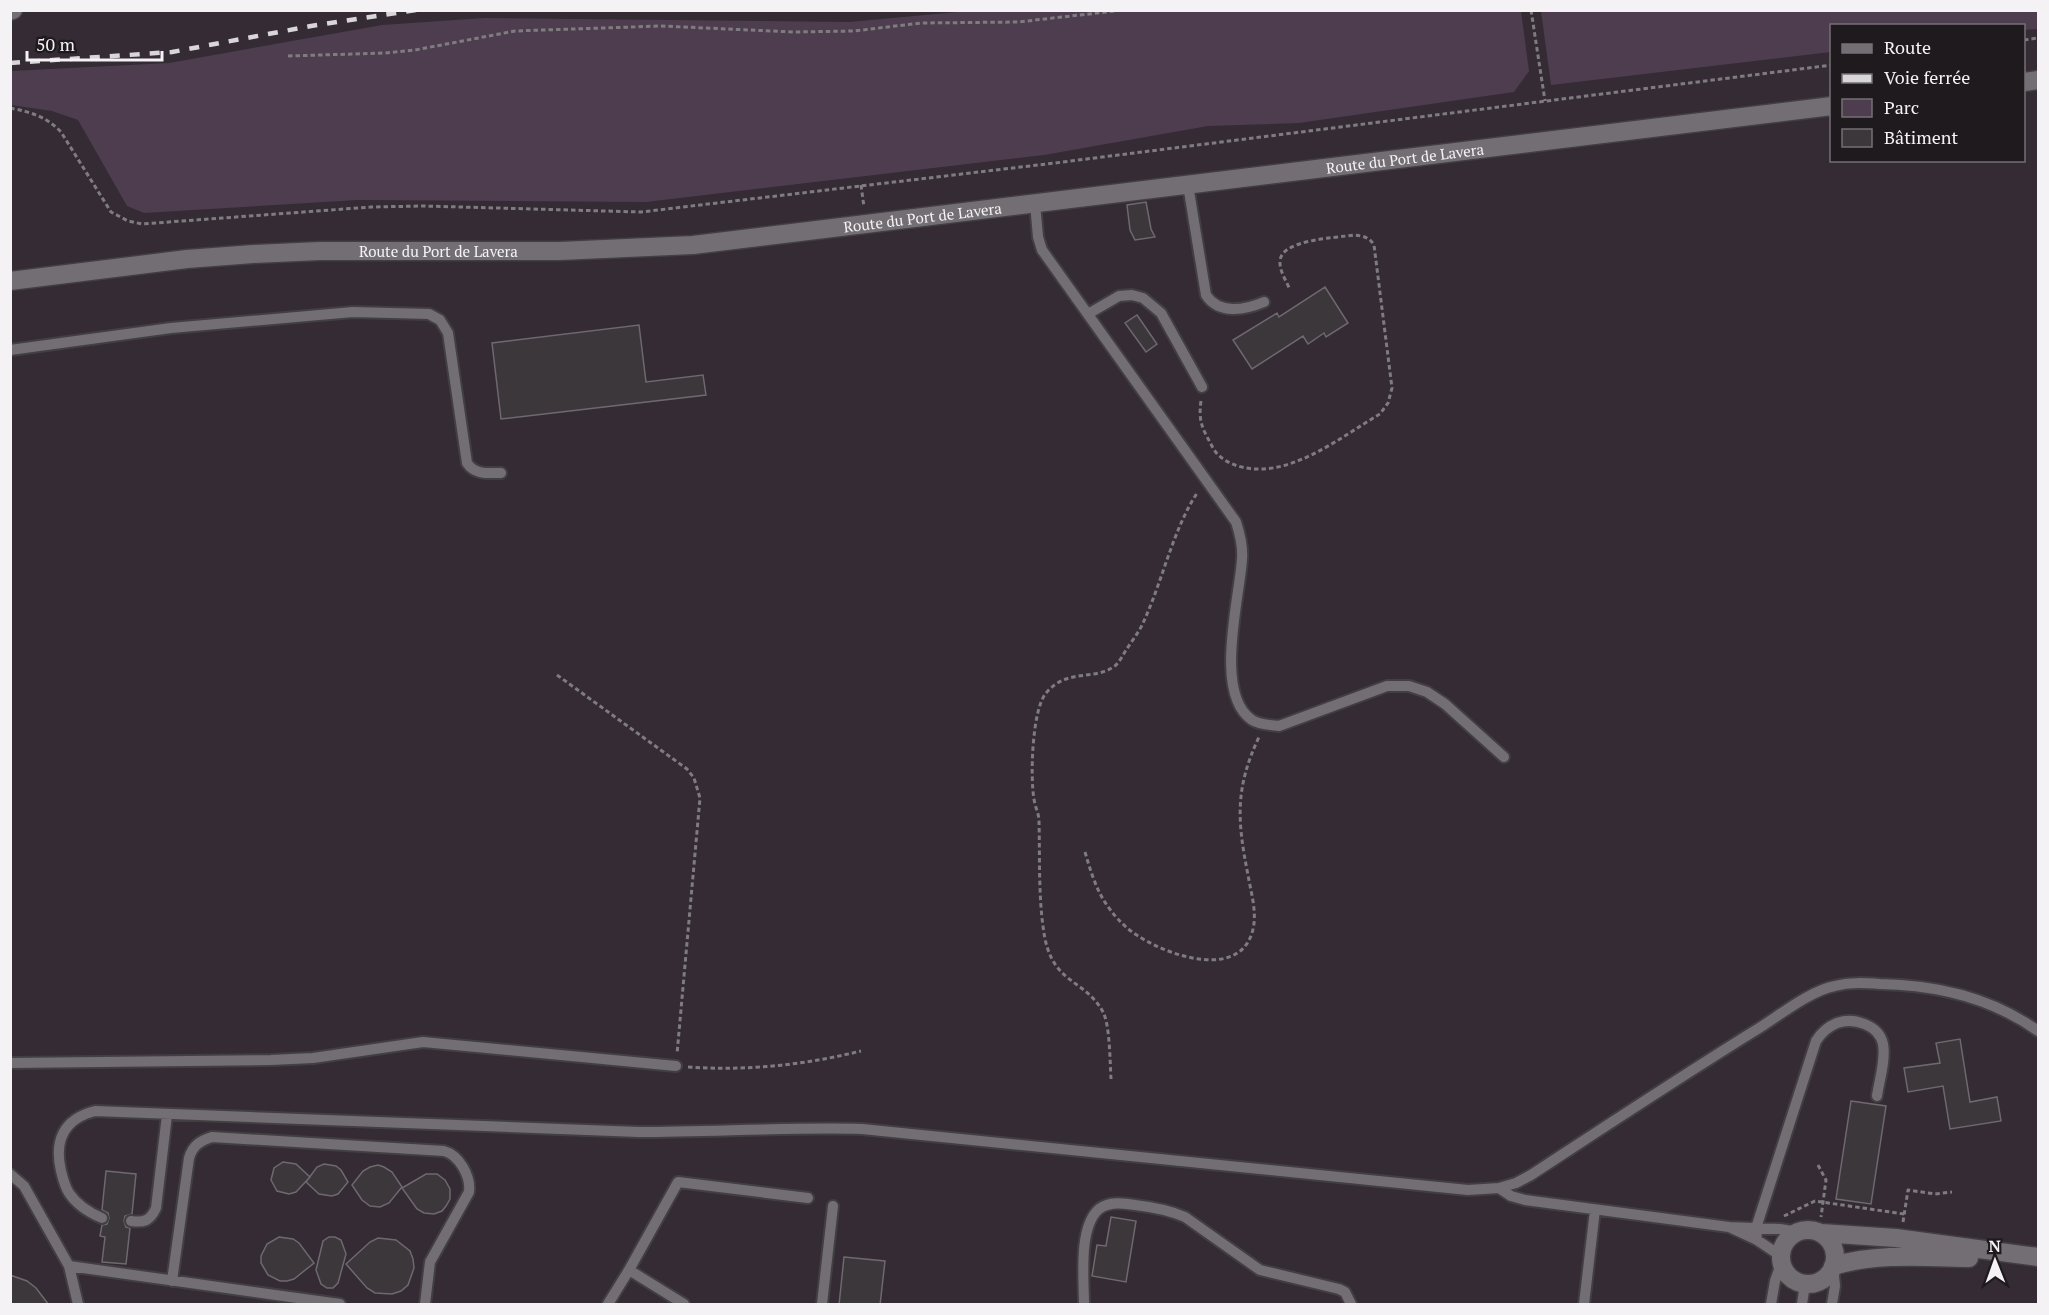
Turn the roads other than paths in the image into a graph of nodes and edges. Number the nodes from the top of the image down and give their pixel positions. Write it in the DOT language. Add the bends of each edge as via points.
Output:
graph roads {
  1 [pos="1830,106"];
  2 [pos="1188,185"];
  3 [pos="1035,204"];
  4 [pos="10,281"];
  5 [pos="1264,302"];
  6 [pos="1088,314"];
  7 [pos="10,350"];
  8 [pos="1202,387"];
  9 [pos="501,473"];
  10 [pos="1504,757"];
  11 [pos="2038,1031"];
  12 [pos="10,1063"];
  13 [pos="676,1066"];
  14 [pos="1877,1096"];
  15 [pos="167,1115"];
  16 [pos="10,1174"];
  17 [pos="1499,1188"];
  18 [pos="808,1198"];
  19 [pos="833,1206"];
  20 [pos="1595,1210"];
  21 [pos="102,1218"];
  22 [pos="131,1221"];
  23 [pos="1729,1227"];
  24 [pos="1756,1228"];
  25 [pos="1820,1228"];
  26 [pos="1798,1232"];
  27 [pos="1757,1240"];
  28 [pos="2038,1258"];
  29 [pos="1781,1260"];
  30 [pos="69,1266"];
  31 [pos="1833,1266"];
  32 [pos="629,1270"];
  33 [pos="172,1281"];
  34 [pos="1805,1284"];
  35 [pos="78,1305"];
  36 [pos="340,1305"];
  37 [pos="425,1305"];
  38 [pos="608,1305"];
  39 [pos="684,1305"];
  40 [pos="822,1305"];
  41 [pos="1084,1305"];
  42 [pos="1351,1305"];
  43 [pos="1584,1305"];
  44 [pos="1771,1305"];
  45 [pos="1802,1305"];
  46 [pos="1832,1305"];
  1 -- 2 [label="street, Route du Port de Lavera"];
  2 -- 3 [label="street, Route du Port de Lavera"];
  2 -- 5 [label="lane" via="1206,296 1220,307 1235,310"];
  3 -- 4 [label="street, Route du Port de Lavera" via="693,245 560,251 320,251 187,260"];
  3 -- 6 [label="lane" via="1042,250"];
  6 -- 8 [label="lane" via="1119,296 1143,298 1161,313"];
  6 -- 10 [label="lane" via="1236,522 1242,558 1230,657 1240,706 1252,720 1279,726 1387,686 1408,686 1445,704"];
  7 -- 9 [label="lane" via="171,328 353,312 429,314 440,320 448,333 467,463 478,472"];
  11 -- 17 [label="lane" via="2019,1017 1970,996 1906,984 1833,986 1728,1047 1532,1175"];
  12 -- 13 [label="lane" via="313,1058 423,1042"];
  14 -- 24 [label="lane" via="1883,1051 1879,1035 1862,1023 1850,1021 1829,1028 1816,1041"];
  15 -- 17 [label="lane" via="639,1132 862,1129 1468,1190"];
  15 -- 21 [label="lane" via="82,1114 63,1132 60,1166 69,1193 88,1212"];
  15 -- 22 [label="lane" via="156,1208 147,1220"];
  16 -- 30 [label="lane" via="24,1186"];
  17 -- 20 [label="lane" via="1525,1200"];
  18 -- 32 [label="lane" via="678,1182"];
  19 -- 40 [label="lane"];
  20 -- 23 [label="lane"];
  20 -- 43 [label="lane"];
  23 -- 24 [label="lane"];
  23 -- 27 [label="lane"];
  24 -- 26 [label="lane"];
  24 -- 27 [label="lane"];
  25 -- 26 [label="street"];
  25 -- 28 [label="street"];
  25 -- 31 [label="street" via="1832,1244"];
  26 -- 29 [label="street" via="1786,1241"];
  27 -- 29 [label="lane"];
  28 -- 31 [label="street" via="1885,1257"];
  29 -- 34 [label="street" via="1790,1278"];
  29 -- 44 [label="lane"];
  30 -- 33 [label="lane"];
  30 -- 35 [label="lane"];
  31 -- 34 [label="street" via="1819,1282"];
  31 -- 46 [label="lane"];
  32 -- 38 [label="lane"];
  32 -- 39 [label="lane"];
  33 -- 36 [label="lane"];
  33 -- 37 [label="lane" via="189,1158 200,1140 212,1137 444,1151 456,1157 468,1179 469,1192 430,1262"];
  34 -- 45 [label="lane"];
  41 -- 42 [label="lane" via="1084,1255 1092,1219 1099,1209 1120,1203 1185,1217 1260,1270 1339,1289"];
}
